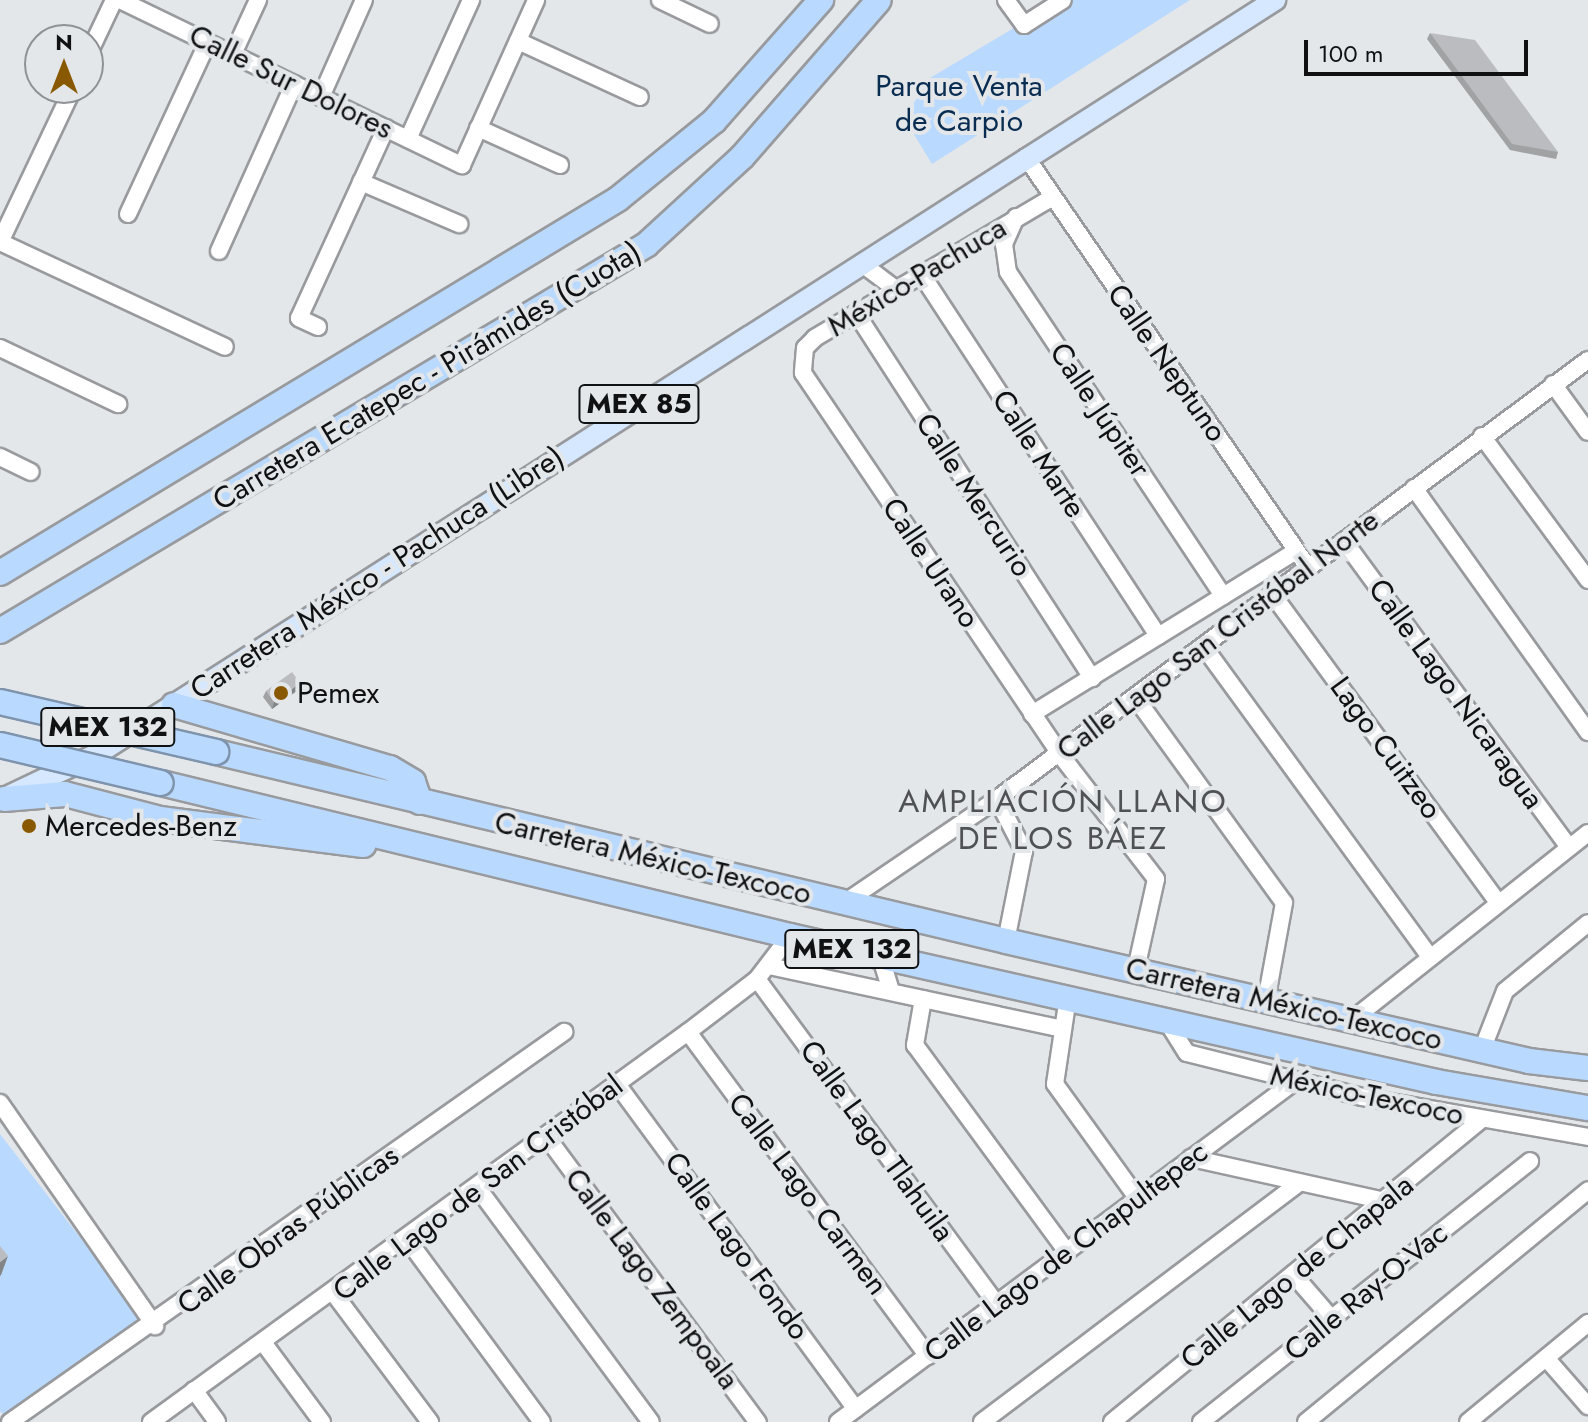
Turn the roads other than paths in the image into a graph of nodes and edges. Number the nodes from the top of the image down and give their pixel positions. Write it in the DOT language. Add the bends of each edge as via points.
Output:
graph roads {
  1 [pos="117,0"];
  2 [pos="258,0"];
  3 [pos="364,0"];
  4 [pos="471,0"];
  5 [pos="536,0"];
  6 [pos="660,0"];
  7 [pos="821,0"];
  8 [pos="879,0"];
  9 [pos="1006,0"];
  10 [pos="1063,0"];
  11 [pos="1275,0"];
  12 [pos="155,8"];
  13 [pos="710,24"];
  14 [pos="104,25"];
  15 [pos="518,41"];
  16 [pos="208,42"];
  17 [pos="233,54"];
  18 [pos="294,84"];
  19 [pos="321,97"];
  20 [pos="640,97"];
  21 [pos="65,104"];
  22 [pos="386,128"];
  23 [pos="478,128"];
  24 [pos="408,139"];
  25 [pos="1026,157"];
  26 [pos="560,165"];
  27 [pos="361,182"];
  28 [pos="1053,197"];
  29 [pos="128,214"];
  30 [pos="1016,217"];
  31 [pos="459,224"];
  32 [pos="0,242"];
  33 [pos="219,251"];
  34 [pos="861,263"];
  35 [pos="920,272"];
  36 [pos="894,288"];
  37 [pos="856,313"];
  38 [pos="318,327"];
  39 [pos="225,347"];
  40 [pos="0,348"];
  41 [pos="1588,360"];
  42 [pos="803,373"];
  43 [pos="1553,384"];
  44 [pos="118,404"];
  45 [pos="1588,432"];
  46 [pos="1482,436"];
  47 [pos="0,457"];
  48 [pos="31,472"];
  49 [pos="1414,488"];
  50 [pos="1344,541"];
  51 [pos="1296,551"];
  52 [pos="1308,568"];
  53 [pos="0,573"];
  54 [pos="1588,580"];
  55 [pos="1273,595"];
  56 [pos="1223,596"];
  57 [pos="0,631"];
  58 [pos="1158,636"];
  59 [pos="1204,647"];
  60 [pos="1092,678"];
  61 [pos="1135,697"];
  62 [pos="0,702"];
  63 [pos="174,705"];
  64 [pos="1032,714"];
  65 [pos="1588,732"];
  66 [pos="0,745"];
  67 [pos="1059,753"];
  68 [pos="997,799"];
  69 [pos="2,800"];
  70 [pos="420,802"];
  71 [pos="1588,833"];
  72 [pos="405,845"];
  73 [pos="1569,847"];
  74 [pos="1498,902"];
  75 [pos="844,903"];
  76 [pos="1588,923"];
  77 [pos="790,936"];
  78 [pos="1006,941"];
  79 [pos="880,955"];
  80 [pos="1429,955"];
  81 [pos="1136,969"];
  82 [pos="763,973"];
  83 [pos="963,974"];
  84 [pos="891,991"];
  85 [pos="1068,997"];
  86 [pos="923,999"];
  87 [pos="1266,1001"];
  88 [pos="959,1005"];
  89 [pos="1166,1020"];
  90 [pos="1352,1020"];
  91 [pos="1062,1029"];
  92 [pos="564,1032"];
  93 [pos="688,1032"];
  94 [pos="1482,1050"];
  95 [pos="1588,1052"];
  96 [pos="1529,1061"];
  97 [pos="1588,1068"];
  98 [pos="1294,1082"];
  99 [pos="617,1084"];
  100 [pos="0,1103"];
  101 [pos="1546,1103"];
  102 [pos="1588,1108"];
  103 [pos="1588,1116"];
  104 [pos="1481,1120"];
  105 [pos="546,1136"];
  106 [pos="1588,1137"];
  107 [pos="1191,1158"];
  108 [pos="1530,1161"];
  109 [pos="1300,1182"];
  110 [pos="477,1187"];
  111 [pos="1588,1190"];
  112 [pos="1138,1199"];
  113 [pos="1385,1201"];
  114 [pos="407,1239"];
  115 [pos="1067,1252"];
  116 [pos="1293,1274"];
  117 [pos="335,1295"];
  118 [pos="997,1304"];
  119 [pos="1332,1319"];
  120 [pos="1588,1323"];
  121 [pos="155,1326"];
  122 [pos="265,1345"];
  123 [pos="928,1356"];
  124 [pos="1546,1358"];
  125 [pos="194,1390"];
  126 [pos="1588,1406"];
  127 [pos="856,1409"];
  128 [pos="1471,1421"];
  129 [pos="10,1422"];
  130 [pos="151,1422"];
  131 [pos="217,1422"];
  132 [pos="322,1422"];
  133 [pos="430,1422"];
  134 [pos="542,1422"];
  135 [pos="651,1422"];
  136 [pos="758,1422"];
  137 [pos="838,1422"];
  138 [pos="982,1422"];
  139 [pos="1112,1422"];
  140 [pos="1201,1422"];
  141 [pos="1306,1422"];
  1 -- 12 [label="street, Calle Sur Dolores"];
  1 -- 14 [label="street"];
  2 -- 17 [label="street"];
  3 -- 19 [label="street"];
  4 -- 24 [label="street"];
  5 -- 15 [label="street"];
  6 -- 13 [label="street"];
  7 -- 53 [label="highway, Carretera Ecatepec - Pirámides (Cuota)" via="714,121 618,199"];
  8 -- 57 [label="highway, Carretera Ecatepec - Pirámides (Cuota)" via="742,157 646,245"];
  9 -- 10 [label="street" via="1024,25"];
  11 -- 25 [label="main road, Carretera México - Pachuca (Libre) / MEX 85"];
  12 -- 16 [label="street, Calle Sur Dolores"];
  15 -- 20 [label="street"];
  15 -- 23 [label="street"];
  16 -- 17 [label="street, Calle Sur Dolores"];
  16 -- 29 [label="street"];
  17 -- 18 [label="street, Calle Sur Dolores"];
  18 -- 19 [label="street, Calle Sur Dolores"];
  18 -- 33 [label="street"];
  19 -- 22 [label="street, Calle Sur Dolores"];
  21 -- 32 [label="street"];
  22 -- 24 [label="street, Calle Sur Dolores"];
  22 -- 27 [label="street"];
  23 -- 24 [label="street, Calle Sur Dolores" via="462,165"];
  23 -- 26 [label="street"];
  25 -- 28 [label="street, Calle Neptuno"];
  25 -- 34 [label="main road, Carretera México - Pachuca (Libre) / MEX 85"];
  27 -- 31 [label="street"];
  27 -- 38 [label="street" via="299,318"];
  28 -- 30 [label="street, México-Pachuca"];
  28 -- 51 [label="street, Calle Neptuno"];
  30 -- 35 [label="street, México-Pachuca"];
  30 -- 56 [label="street, Calle Júpiter" via="1004,244 1008,272"];
  32 -- 39 [label="street"];
  34 -- 36 [label="street"];
  34 -- 63 [label="main road, Carretera México - Pachuca (Libre) / MEX 85"];
  35 -- 36 [label="street, México-Pachuca"];
  35 -- 58 [label="street, Calle Marte"];
  36 -- 37 [label="street, México-Pachuca"];
  37 -- 42 [label="street, México-Pachuca" via="805,348"];
  37 -- 60 [label="street, Calle Mercurio"];
  40 -- 44 [label="street"];
  41 -- 43 [label="street, Calle Lago San Cristóbal Norte"];
  42 -- 64 [label="street, Calle Urano"];
  43 -- 45 [label="street"];
  43 -- 46 [label="street, Calle Lago San Cristóbal Norte"];
  46 -- 49 [label="street, Calle Lago San Cristóbal Norte"];
  46 -- 54 [label="street"];
  47 -- 48 [label="street"];
  49 -- 50 [label="street, Calle Lago San Cristóbal Norte"];
  49 -- 65 [label="street"];
  50 -- 52 [label="street, Calle Lago San Cristóbal Norte"];
  50 -- 73 [label="street, Calle Lago Nicaragua"];
  51 -- 52 [label="street, Calle Neptuno"];
  51 -- 56 [label="street, Calle Lago San Cristóbal Norte"];
  52 -- 55 [label="street, Calle Lago San Cristóbal Norte"];
  55 -- 59 [label="street, Calle Lago San Cristóbal Norte"];
  55 -- 74 [label="street, Lago Cuitzeo"];
  56 -- 58 [label="street, Calle Lago San Cristóbal Norte"];
  58 -- 60 [label="street, Calle Lago San Cristóbal Norte"];
  59 -- 61 [label="street, Calle Lago San Cristóbal Norte"];
  59 -- 80 [label="street"];
  60 -- 64 [label="street, Calle Lago San Cristóbal Norte"];
  61 -- 67 [label="street, Calle Lago San Cristóbal Norte"];
  61 -- 87 [label="street" via="1284,903"];
  62 -- 70 [label="highway, Carretera México-Texcoco / MEX 132, bridge"];
  63 -- 69 [label="main road, Carretera México - Pachuca (Libre) / MEX 85" via="97,754"];
  63 -- 70 [label="highway" via="382,765 413,782"];
  64 -- 67 [label="street, Calle Urano"];
  66 -- 72 [label="highway, Carretera México-Texcoco / MEX 132, bridge"];
  67 -- 68 [label="street, Calle Lago San Cristóbal Norte"];
  67 -- 81 [label="street, Calle Urano" via="1156,879"];
  68 -- 75 [label="street, Calle Lago San Cristóbal Norte"];
  68 -- 78 [label="street" via="1024,851"];
  69 -- 72 [label="highway" via="65,794 275,838"];
  70 -- 75 [label="highway, Carretera México-Texcoco / MEX 132"];
  71 -- 73 [label="street"];
  72 -- 77 [label="highway, Carretera México-Texcoco / MEX 132"];
  73 -- 74 [label="street"];
  74 -- 80 [label="street"];
  75 -- 78 [label="highway, Carretera México-Texcoco / MEX 132"];
  76 -- 94 [label="street" via="1505,991"];
  77 -- 79 [label="highway, Carretera México-Texcoco / MEX 132"];
  77 -- 82 [label="street, Calle Lago de San Cristóbal"];
  78 -- 81 [label="highway, Carretera México-Texcoco / MEX 132"];
  79 -- 83 [label="highway, Carretera México-Texcoco / MEX 132"];
  79 -- 84 [label="street"];
  80 -- 90 [label="street"];
  81 -- 87 [label="highway, Carretera México-Texcoco / MEX 132"];
  82 -- 84 [label="street"];
  82 -- 93 [label="street, Calle Lago de San Cristóbal"];
  82 -- 118 [label="street, Calle Lago Tlahuila"];
  83 -- 85 [label="highway, Carretera México-Texcoco / MEX 132"];
  83 -- 88 [label="street"];
  84 -- 86 [label="street"];
  85 -- 89 [label="highway, Carretera México-Texcoco / MEX 132"];
  85 -- 91 [label="street"];
  86 -- 88 [label="street"];
  86 -- 115 [label="street" via="915,1045"];
  87 -- 90 [label="highway, Carretera México-Texcoco / MEX 132"];
  88 -- 91 [label="street"];
  89 -- 98 [label="street, México-Texcoco" via="1187,1053"];
  89 -- 101 [label="highway, Carretera México-Texcoco / MEX 132"];
  90 -- 94 [label="highway, Carretera México-Texcoco / MEX 132"];
  91 -- 112 [label="street" via="1055,1084"];
  92 -- 121 [label="street, Calle Obras Públicas"];
  93 -- 99 [label="street, Calle Lago de San Cristóbal"];
  93 -- 123 [label="street, Calle Lago Carmen"];
  94 -- 96 [label="highway, Carretera México-Texcoco / MEX 132"];
  95 -- 96 [label="highway"];
  96 -- 97 [label="highway, Carretera México-Texcoco / MEX 132"];
  98 -- 104 [label="street, México-Texcoco"];
  98 -- 107 [label="street, Calle Lago de Chapultepec"];
  99 -- 105 [label="street, Calle Lago de San Cristóbal"];
  99 -- 127 [label="street, Calle Lago Fondo"];
  100 -- 121 [label="street"];
  101 -- 102 [label="highway, Carretera México-Texcoco / MEX 132"];
  101 -- 103 [label="highway"];
  104 -- 106 [label="street, México-Texcoco"];
  104 -- 113 [label="street, Calle Lago de Chapala"];
  105 -- 110 [label="street, Calle Lago de San Cristóbal"];
  105 -- 136 [label="street, Calle Lago Zempoala"];
  107 -- 109 [label="street"];
  107 -- 112 [label="street, Calle Lago de Chapultepec"];
  108 -- 119 [label="street, Calle Ray-O-Vac"];
  109 -- 113 [label="street"];
  109 -- 138 [label="street"];
  110 -- 114 [label="street, Calle Lago de San Cristóbal"];
  110 -- 135 [label="street"];
  111 -- 141 [label="street"];
  112 -- 115 [label="street, Calle Lago de Chapultepec"];
  113 -- 116 [label="street, Calle Lago de Chapala"];
  114 -- 117 [label="street, Calle Lago de San Cristóbal"];
  114 -- 134 [label="street"];
  115 -- 118 [label="street, Calle Lago de Chapultepec"];
  116 -- 119 [label="street"];
  116 -- 139 [label="street, Calle Lago de Chapala"];
  117 -- 122 [label="street, Calle Lago de San Cristóbal"];
  117 -- 133 [label="street"];
  118 -- 123 [label="street, Calle Lago de Chapultepec"];
  119 -- 140 [label="street, Calle Ray-O-Vac"];
  120 -- 124 [label="street"];
  121 -- 129 [label="street, Calle Obras Públicas"];
  122 -- 125 [label="street, Calle Lago de San Cristóbal"];
  122 -- 132 [label="street"];
  123 -- 127 [label="street, Calle Lago de Chapultepec"];
  124 -- 126 [label="street"];
  124 -- 128 [label="street"];
  125 -- 130 [label="street, Calle Lago de San Cristóbal"];
  125 -- 131 [label="street"];
  127 -- 137 [label="street, Calle Lago de Chapultepec"];
}
